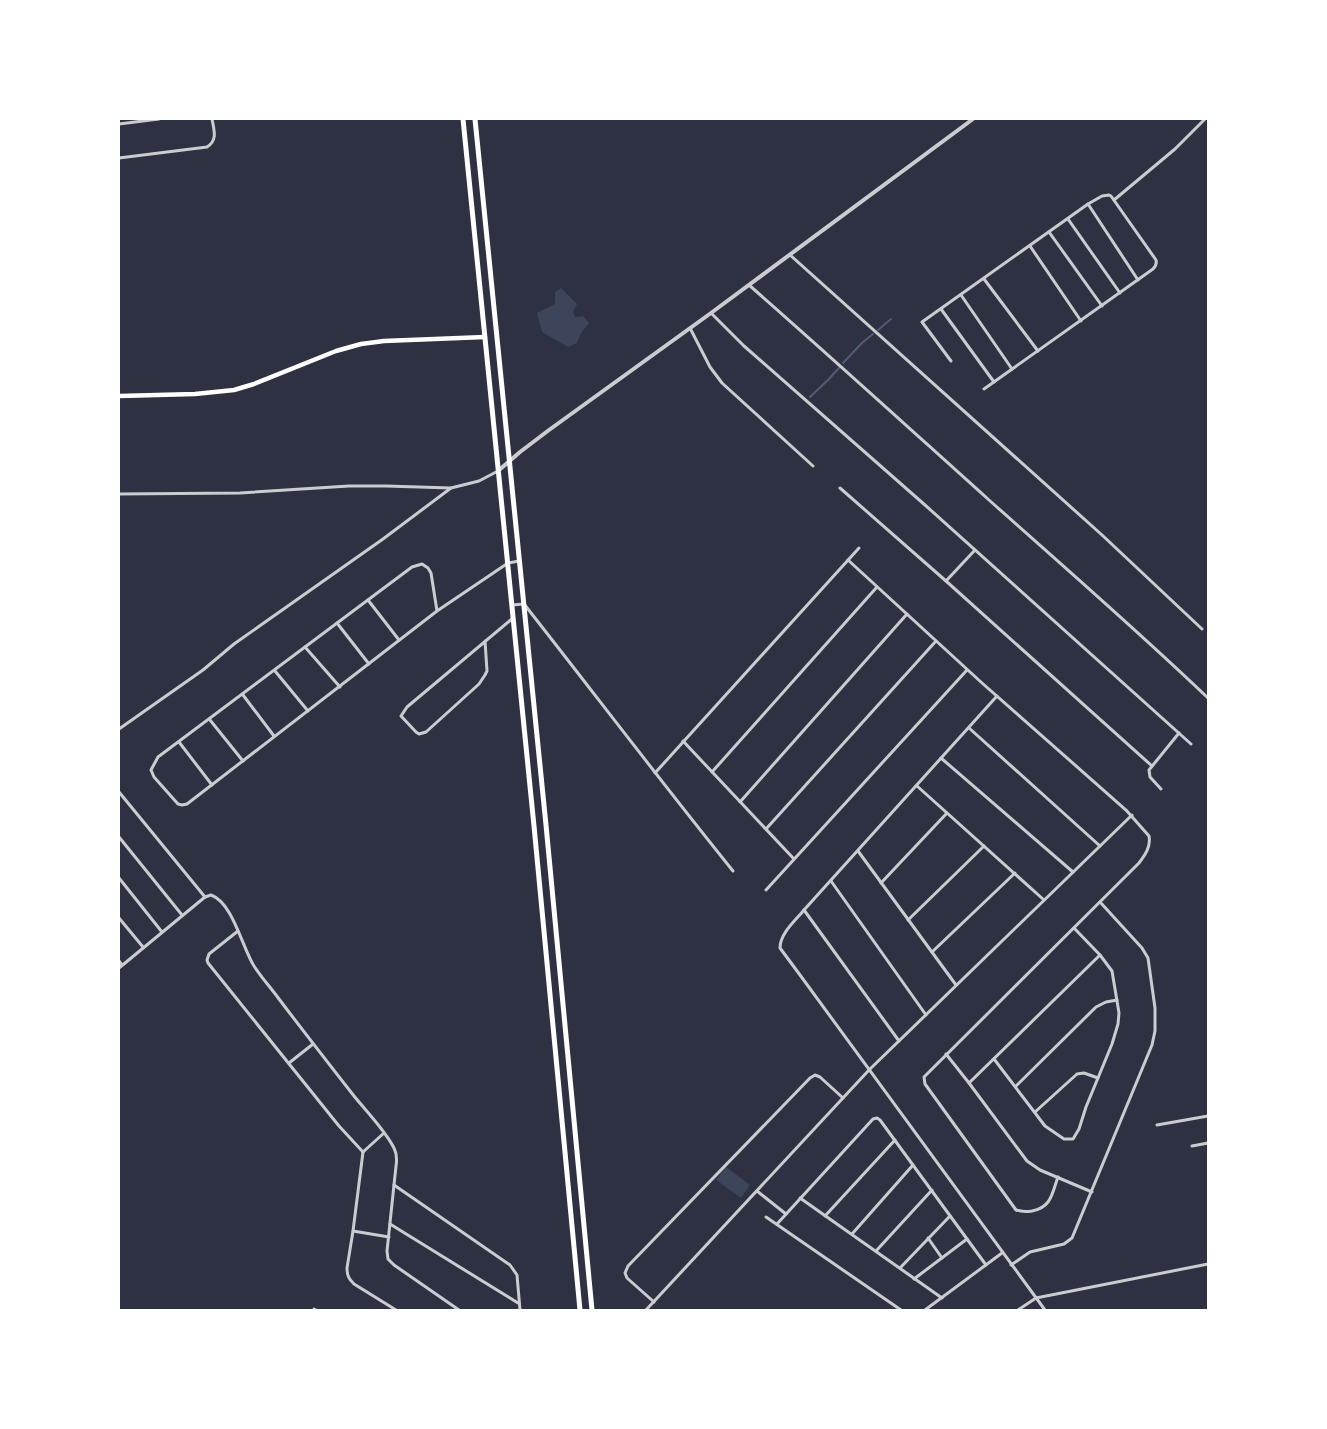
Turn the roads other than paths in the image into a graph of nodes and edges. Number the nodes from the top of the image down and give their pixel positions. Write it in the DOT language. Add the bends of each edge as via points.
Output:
graph roads {
  1 [pos="159,119"];
  2 [pos="212,119"];
  3 [pos="463,119"];
  4 [pos="475,119"];
  5 [pos="973,119"];
  6 [pos="1205,119"];
  7 [pos="119,124"];
  8 [pos="119,158"];
  9 [pos="1114,200"];
  10 [pos="1088,204"];
  11 [pos="1068,218"];
  12 [pos="1049,232"];
  13 [pos="1030,246"];
  14 [pos="790,255"];
  15 [pos="491,274"];
  16 [pos="479,275"];
  17 [pos="984,279"];
  18 [pos="1138,280"];
  19 [pos="749,285"];
  20 [pos="1120,293"];
  21 [pos="961,295"];
  22 [pos="1102,306"];
  23 [pos="941,309"];
  24 [pos="711,313"];
  25 [pos="1081,321"];
  26 [pos="690,328"];
  27 [pos="485,337"];
  28 [pos="1038,351"];
  29 [pos="950,361"];
  30 [pos="1012,369"];
  31 [pos="994,382"];
  32 [pos="984,389"];
  33 [pos="119,396"];
  34 [pos="503,399"];
  35 [pos="491,400"];
  36 [pos="509,461"];
  37 [pos="813,466"];
  38 [pos="498,471"];
  39 [pos="451,488"];
  40 [pos="840,488"];
  41 [pos="119,494"];
  42 [pos="859,548"];
  43 [pos="975,550"];
  44 [pos="848,560"];
  45 [pos="520,561"];
  46 [pos="508,563"];
  47 [pos="946,581"];
  48 [pos="877,587"];
  49 [pos="368,600"];
  50 [pos="524,604"];
  51 [pos="512,605"];
  52 [pos="437,611"];
  53 [pos="907,614"];
  54 [pos="513,617"];
  55 [pos="337,623"];
  56 [pos="1202,628"];
  57 [pos="400,640"];
  58 [pos="484,641"];
  59 [pos="936,641"];
  60 [pos="306,647"];
  61 [pos="369,664"];
  62 [pos="967,670"];
  63 [pos="274,671"];
  64 [pos="340,687"];
  65 [pos="243,695"];
  66 [pos="997,696"];
  67 [pos="1208,698"];
  68 [pos="308,711"];
  69 [pos="210,720"];
  70 [pos="968,728"];
  71 [pos="119,729"];
  72 [pos="1179,734"];
  73 [pos="274,736"];
  74 [pos="683,741"];
  75 [pos="179,742"];
  76 [pos="1191,744"];
  77 [pos="941,758"];
  78 [pos="243,761"];
  79 [pos="1152,766"];
  80 [pos="712,772"];
  81 [pos="655,773"];
  82 [pos="212,785"];
  83 [pos="917,786"];
  84 [pos="1161,789"];
  85 [pos="119,792"];
  86 [pos="740,802"];
  87 [pos="947,813"];
  88 [pos="1132,815"];
  89 [pos="766,829"];
  90 [pos="119,837"];
  91 [pos="984,846"];
  92 [pos="1100,846"];
  93 [pos="858,851"];
  94 [pos="794,860"];
  95 [pos="733,871"];
  96 [pos="1073,872"];
  97 [pos="1014,873"];
  98 [pos="119,878"];
  99 [pos="831,881"];
  100 [pos="881,883"];
  101 [pos="766,890"];
  102 [pos="205,897"];
  103 [pos="1044,900"];
  104 [pos="1100,902"];
  105 [pos="804,910"];
  106 [pos="182,915"];
  107 [pos="119,918"];
  108 [pos="908,920"];
  109 [pos="1074,928"];
  110 [pos="162,932"];
  111 [pos="238,932"];
  112 [pos="143,948"];
  113 [pos="932,952"];
  114 [pos="1100,955"];
  115 [pos="119,960"];
  116 [pos="120,966"];
  117 [pos="956,986"];
  118 [pos="1117,1000"];
  119 [pos="926,1015"];
  120 [pos="899,1041"];
  121 [pos="313,1044"];
  122 [pos="946,1054"];
  123 [pos="994,1059"];
  124 [pos="289,1063"];
  125 [pos="869,1070"];
  126 [pos="1098,1078"];
  127 [pos="970,1083"];
  128 [pos="1016,1086"];
  129 [pos="843,1098"];
  130 [pos="1035,1112"];
  131 [pos="1208,1116"];
  132 [pos="1157,1125"];
  133 [pos="384,1133"];
  134 [pos="895,1140"];
  135 [pos="1208,1143"];
  136 [pos="1192,1146"];
  137 [pos="363,1152"];
  138 [pos="913,1165"];
  139 [pos="1058,1177"];
  140 [pos="394,1185"];
  141 [pos="932,1190"];
  142 [pos="757,1191"];
  143 [pos="1092,1192"];
  144 [pos="800,1198"];
  145 [pos="786,1214"];
  146 [pos="825,1216"];
  147 [pos="950,1216"];
  148 [pos="766,1217"];
  149 [pos="390,1224"];
  150 [pos="777,1224"];
  151 [pos="353,1231"];
  152 [pos="852,1234"];
  153 [pos="388,1237"];
  154 [pos="928,1238"];
  155 [pos="967,1239"];
  156 [pos="876,1252"];
  157 [pos="1002,1253"];
  158 [pos="942,1258"];
  159 [pos="1208,1264"];
  160 [pos="986,1265"];
  161 [pos="1011,1265"];
  162 [pos="900,1268"];
  163 [pos="914,1279"];
  164 [pos="942,1298"];
  165 [pos="1036,1298"];
  166 [pos="654,1302"];
  167 [pos="519,1303"];
  168 [pos="396,1310"];
  169 [pos="459,1310"];
  170 [pos="520,1310"];
  171 [pos="580,1310"];
  172 [pos="592,1310"];
  173 [pos="646,1310"];
  174 [pos="900,1310"];
  175 [pos="925,1310"];
  176 [pos="1018,1310"];
  177 [pos="1045,1310"];
  1 -- 7 [label="street"];
  2 -- 8 [label="street" via="215,138 207,147"];
  3 -- 16 [label="highway"];
  4 -- 15 [label="highway"];
  5 -- 14 [label="street"];
  6 -- 9 [label="street"];
  9 -- 10 [label="street" via="1106,195"];
  9 -- 18 [label="street" via="1157,263"];
  10 -- 11 [label="street"];
  10 -- 18 [label="street"];
  11 -- 12 [label="street"];
  11 -- 20 [label="street"];
  12 -- 13 [label="street"];
  12 -- 22 [label="street"];
  13 -- 17 [label="street"];
  13 -- 25 [label="street"];
  14 -- 19 [label="street"];
  14 -- 56 [label="street"];
  15 -- 16 [label="highway"];
  15 -- 34 [label="highway"];
  16 -- 27 [label="highway"];
  17 -- 21 [label="street"];
  17 -- 28 [label="street"];
  18 -- 20 [label="street"];
  19 -- 24 [label="street"];
  19 -- 67 [label="street"];
  20 -- 22 [label="street"];
  21 -- 23 [label="street"];
  21 -- 30 [label="street"];
  22 -- 25 [label="street"];
  23 -- 29 [label="street" via="922,322"];
  23 -- 31 [label="street"];
  24 -- 26 [label="street"];
  24 -- 43 [label="street" via="744,346"];
  25 -- 28 [label="street"];
  26 -- 36 [label="street"];
  26 -- 37 [label="street" via="722,383"];
  27 -- 33 [label="main road" via="361,344 234,390"];
  27 -- 35 [label="highway"];
  28 -- 30 [label="street"];
  30 -- 31 [label="street"];
  31 -- 32 [label="street"];
  34 -- 35 [label="highway"];
  34 -- 36 [label="highway"];
  35 -- 38 [label="highway"];
  36 -- 38 [label="street"];
  36 -- 45 [label="highway"];
  38 -- 39 [label="street" via="480,481"];
  38 -- 46 [label="highway"];
  39 -- 41 [label="street" via="349,486 240,493"];
  39 -- 71 [label="street"];
  40 -- 47 [label="street"];
  42 -- 44 [label="street"];
  43 -- 47 [label="street"];
  43 -- 72 [label="street"];
  44 -- 48 [label="street"];
  44 -- 74 [label="street"];
  45 -- 46 [label="street"];
  45 -- 50 [label="highway"];
  46 -- 51 [label="highway"];
  46 -- 52 [label="street"];
  47 -- 79 [label="street"];
  48 -- 53 [label="street"];
  48 -- 80 [label="street"];
  49 -- 52 [label="street" via="412,567 422,564 431,573"];
  49 -- 55 [label="street"];
  49 -- 57 [label="street"];
  50 -- 51 [label="street"];
  50 -- 81 [label="street"];
  50 -- 172 [label="highway"];
  51 -- 54 [label="highway"];
  52 -- 57 [label="street"];
  53 -- 59 [label="street"];
  53 -- 86 [label="street"];
  54 -- 58 [label="street"];
  54 -- 171 [label="highway"];
  55 -- 60 [label="street"];
  55 -- 61 [label="street"];
  57 -- 61 [label="street"];
  58 -- 58 [label="street" via="404,710 401,716 416,732 426,732 479,684 487,671"];
  59 -- 62 [label="street"];
  59 -- 89 [label="street"];
  60 -- 63 [label="street"];
  60 -- 64 [label="street"];
  61 -- 64 [label="street"];
  62 -- 66 [label="street"];
  62 -- 94 [label="street"];
  63 -- 65 [label="street"];
  63 -- 68 [label="street"];
  64 -- 68 [label="street"];
  65 -- 69 [label="street"];
  65 -- 73 [label="street"];
  66 -- 70 [label="street"];
  66 -- 88 [label="street"];
  68 -- 73 [label="street"];
  69 -- 75 [label="street"];
  69 -- 78 [label="street"];
  70 -- 77 [label="street"];
  70 -- 92 [label="street"];
  72 -- 76 [label="street"];
  72 -- 79 [label="street"];
  73 -- 78 [label="street"];
  74 -- 80 [label="street"];
  74 -- 81 [label="street"];
  75 -- 82 [label="street"];
  75 -- 82 [label="street" via="158,757 151,770 154,777 182,805"];
  77 -- 83 [label="street"];
  77 -- 96 [label="street"];
  78 -- 82 [label="street"];
  79 -- 84 [label="street" via="1150,777"];
  80 -- 86 [label="street"];
  81 -- 95 [label="street"];
  83 -- 87 [label="street"];
  83 -- 93 [label="street"];
  85 -- 102 [label="street"];
  86 -- 89 [label="street"];
  87 -- 91 [label="street"];
  87 -- 100 [label="street"];
  88 -- 92 [label="street"];
  88 -- 104 [label="street" via="1149,836 1148,848"];
  89 -- 94 [label="street"];
  90 -- 106 [label="street"];
  91 -- 97 [label="street"];
  91 -- 108 [label="street"];
  92 -- 96 [label="street"];
  93 -- 99 [label="street"];
  93 -- 100 [label="street"];
  94 -- 101 [label="street"];
  96 -- 103 [label="street"];
  97 -- 103 [label="street"];
  97 -- 113 [label="street"];
  98 -- 110 [label="street"];
  99 -- 105 [label="street"];
  99 -- 119 [label="street"];
  100 -- 108 [label="street"];
  102 -- 106 [label="street"];
  102 -- 111 [label="street" via="211,895 228,910"];
  103 -- 117 [label="street"];
  104 -- 109 [label="street"];
  104 -- 143 [label="street" via="1148,958 1155,1031"];
  105 -- 120 [label="street"];
  105 -- 125 [label="street" via="782,936 780,948"];
  106 -- 110 [label="street"];
  107 -- 112 [label="street"];
  108 -- 113 [label="street"];
  109 -- 114 [label="street"];
  109 -- 122 [label="street"];
  110 -- 112 [label="street"];
  111 -- 121 [label="street" via="254,966"];
  111 -- 124 [label="street" via="211,952 207,957 208,963"];
  112 -- 116 [label="street"];
  113 -- 117 [label="street"];
  114 -- 118 [label="street" via="1112,971"];
  114 -- 123 [label="street"];
  115 -- 116 [label="street"];
  117 -- 119 [label="street"];
  118 -- 126 [label="street" via="1115,1034"];
  118 -- 128 [label="street" via="1096,1007"];
  119 -- 120 [label="street"];
  120 -- 125 [label="street"];
  121 -- 124 [label="street"];
  121 -- 133 [label="street"];
  122 -- 127 [label="street"];
  122 -- 139 [label="street" via="923,1079 1016,1210 1024,1212 1045,1207 1050,1202"];
  123 -- 127 [label="street"];
  123 -- 128 [label="street"];
  124 -- 137 [label="street"];
  125 -- 129 [label="street"];
  125 -- 157 [label="street"];
  126 -- 130 [label="street" via="1084,1072 1076,1074"];
  126 -- 130 [label="street" via="1073,1139 1056,1135"];
  127 -- 139 [label="street" via="1027,1161"];
  128 -- 130 [label="street"];
  129 -- 142 [label="street"];
  129 -- 166 [label="street" via="820,1077 810,1078 628,1266 627,1278"];
  131 -- 132 [label="street"];
  133 -- 137 [label="street"];
  133 -- 140 [label="street" via="397,1156"];
  134 -- 138 [label="street"];
  134 -- 144 [label="street" via="880,1120 872,1119"];
  134 -- 146 [label="street"];
  135 -- 136 [label="street"];
  137 -- 151 [label="street"];
  138 -- 141 [label="street"];
  138 -- 152 [label="street"];
  139 -- 143 [label="street"];
  140 -- 149 [label="street"];
  140 -- 167 [label="street" via="510,1265 518,1274"];
  141 -- 147 [label="street"];
  141 -- 156 [label="street"];
  142 -- 145 [label="street"];
  142 -- 166 [label="street"];
  143 -- 161 [label="street" via="1068,1241 1030,1252"];
  144 -- 145 [label="street"];
  144 -- 146 [label="street"];
  145 -- 150 [label="street"];
  146 -- 152 [label="street"];
  147 -- 154 [label="street"];
  147 -- 155 [label="street"];
  148 -- 150 [label="street"];
  149 -- 153 [label="street"];
  149 -- 167 [label="street"];
  150 -- 174 [label="street"];
  151 -- 153 [label="street"];
  151 -- 168 [label="street" via="348,1278"];
  152 -- 156 [label="street"];
  153 -- 169 [label="street" via="388,1260"];
  154 -- 158 [label="street"];
  154 -- 162 [label="street"];
  155 -- 158 [label="street"];
  155 -- 160 [label="street"];
  156 -- 162 [label="street"];
  157 -- 160 [label="street"];
  157 -- 161 [label="street"];
  158 -- 163 [label="street"];
  159 -- 165 [label="street"];
  160 -- 164 [label="street"];
  161 -- 165 [label="street"];
  162 -- 163 [label="street"];
  163 -- 164 [label="street"];
  164 -- 175 [label="street"];
  165 -- 176 [label="street"];
  165 -- 177 [label="street"];
  166 -- 173 [label="street"];
  167 -- 170 [label="street"];
}
